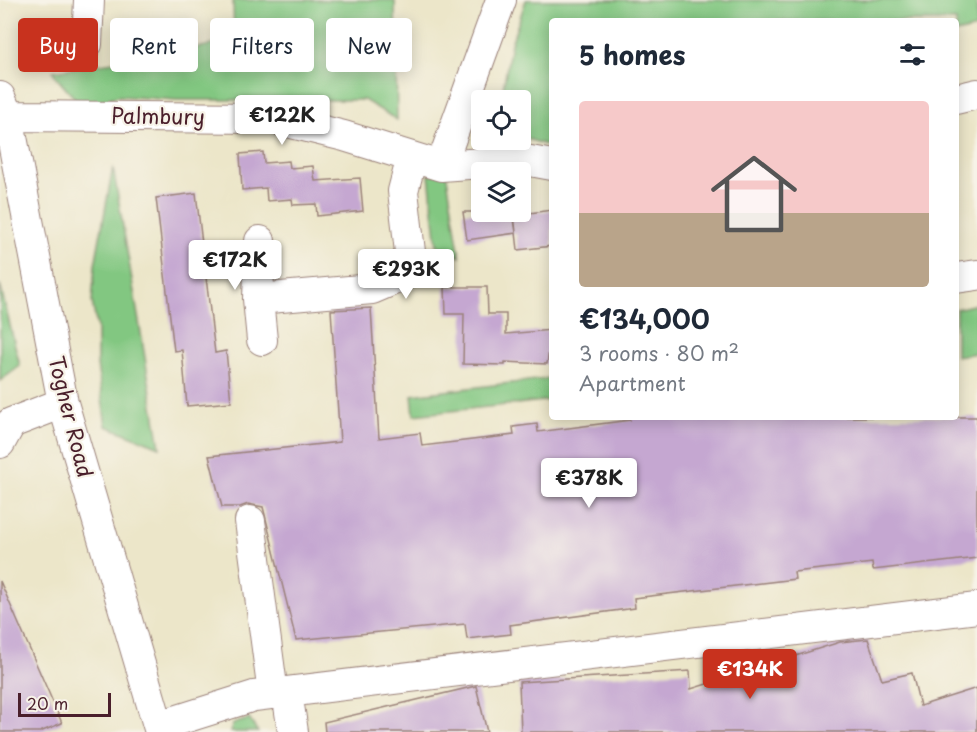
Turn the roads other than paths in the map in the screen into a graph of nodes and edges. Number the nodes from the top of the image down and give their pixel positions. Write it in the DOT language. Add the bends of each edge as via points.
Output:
graph roads {
  1 [pos="89,0"];
  2 [pos="501,0"];
  3 [pos="88,18"];
  4 [pos="977,94"];
  5 [pos="959,98"];
  6 [pos="4,106"];
  7 [pos="412,157"];
  8 [pos="549,164"];
  9 [pos="441,166"];
  10 [pos="260,241"];
  11 [pos="977,275"];
  12 [pos="959,278"];
  13 [pos="258,299"];
  14 [pos="262,340"];
  15 [pos="63,403"];
  16 [pos="0,443"];
  17 [pos="250,521"];
  18 [pos="977,608"];
  19 [pos="280,693"];
  20 [pos="159,729"];
  21 [pos="293,732"];
  1 -- 3 [label="street"];
  2 -- 9 [label="street"];
  4 -- 5 [label="street"];
  6 -- 7 [label="street, Palmbury" via="271,118"];
  6 -- 15 [label="street, Togher Road"];
  7 -- 9 [label="street, Palmbury"];
  7 -- 13 [label="street" via="403,191 410,252 400,277 372,290"];
  8 -- 9 [label="street, Palmbury" via="525,160"];
  10 -- 13 [label="street"];
  11 -- 12 [label="street"];
  13 -- 14 [label="street"];
  15 -- 16 [label="street" via="11,423"];
  15 -- 20 [label="street, Togher Road"];
  17 -- 19 [label="street"];
  18 -- 19 [label="street"];
  19 -- 20 [label="street" via="254,696"];
  19 -- 21 [label="street"];
}
